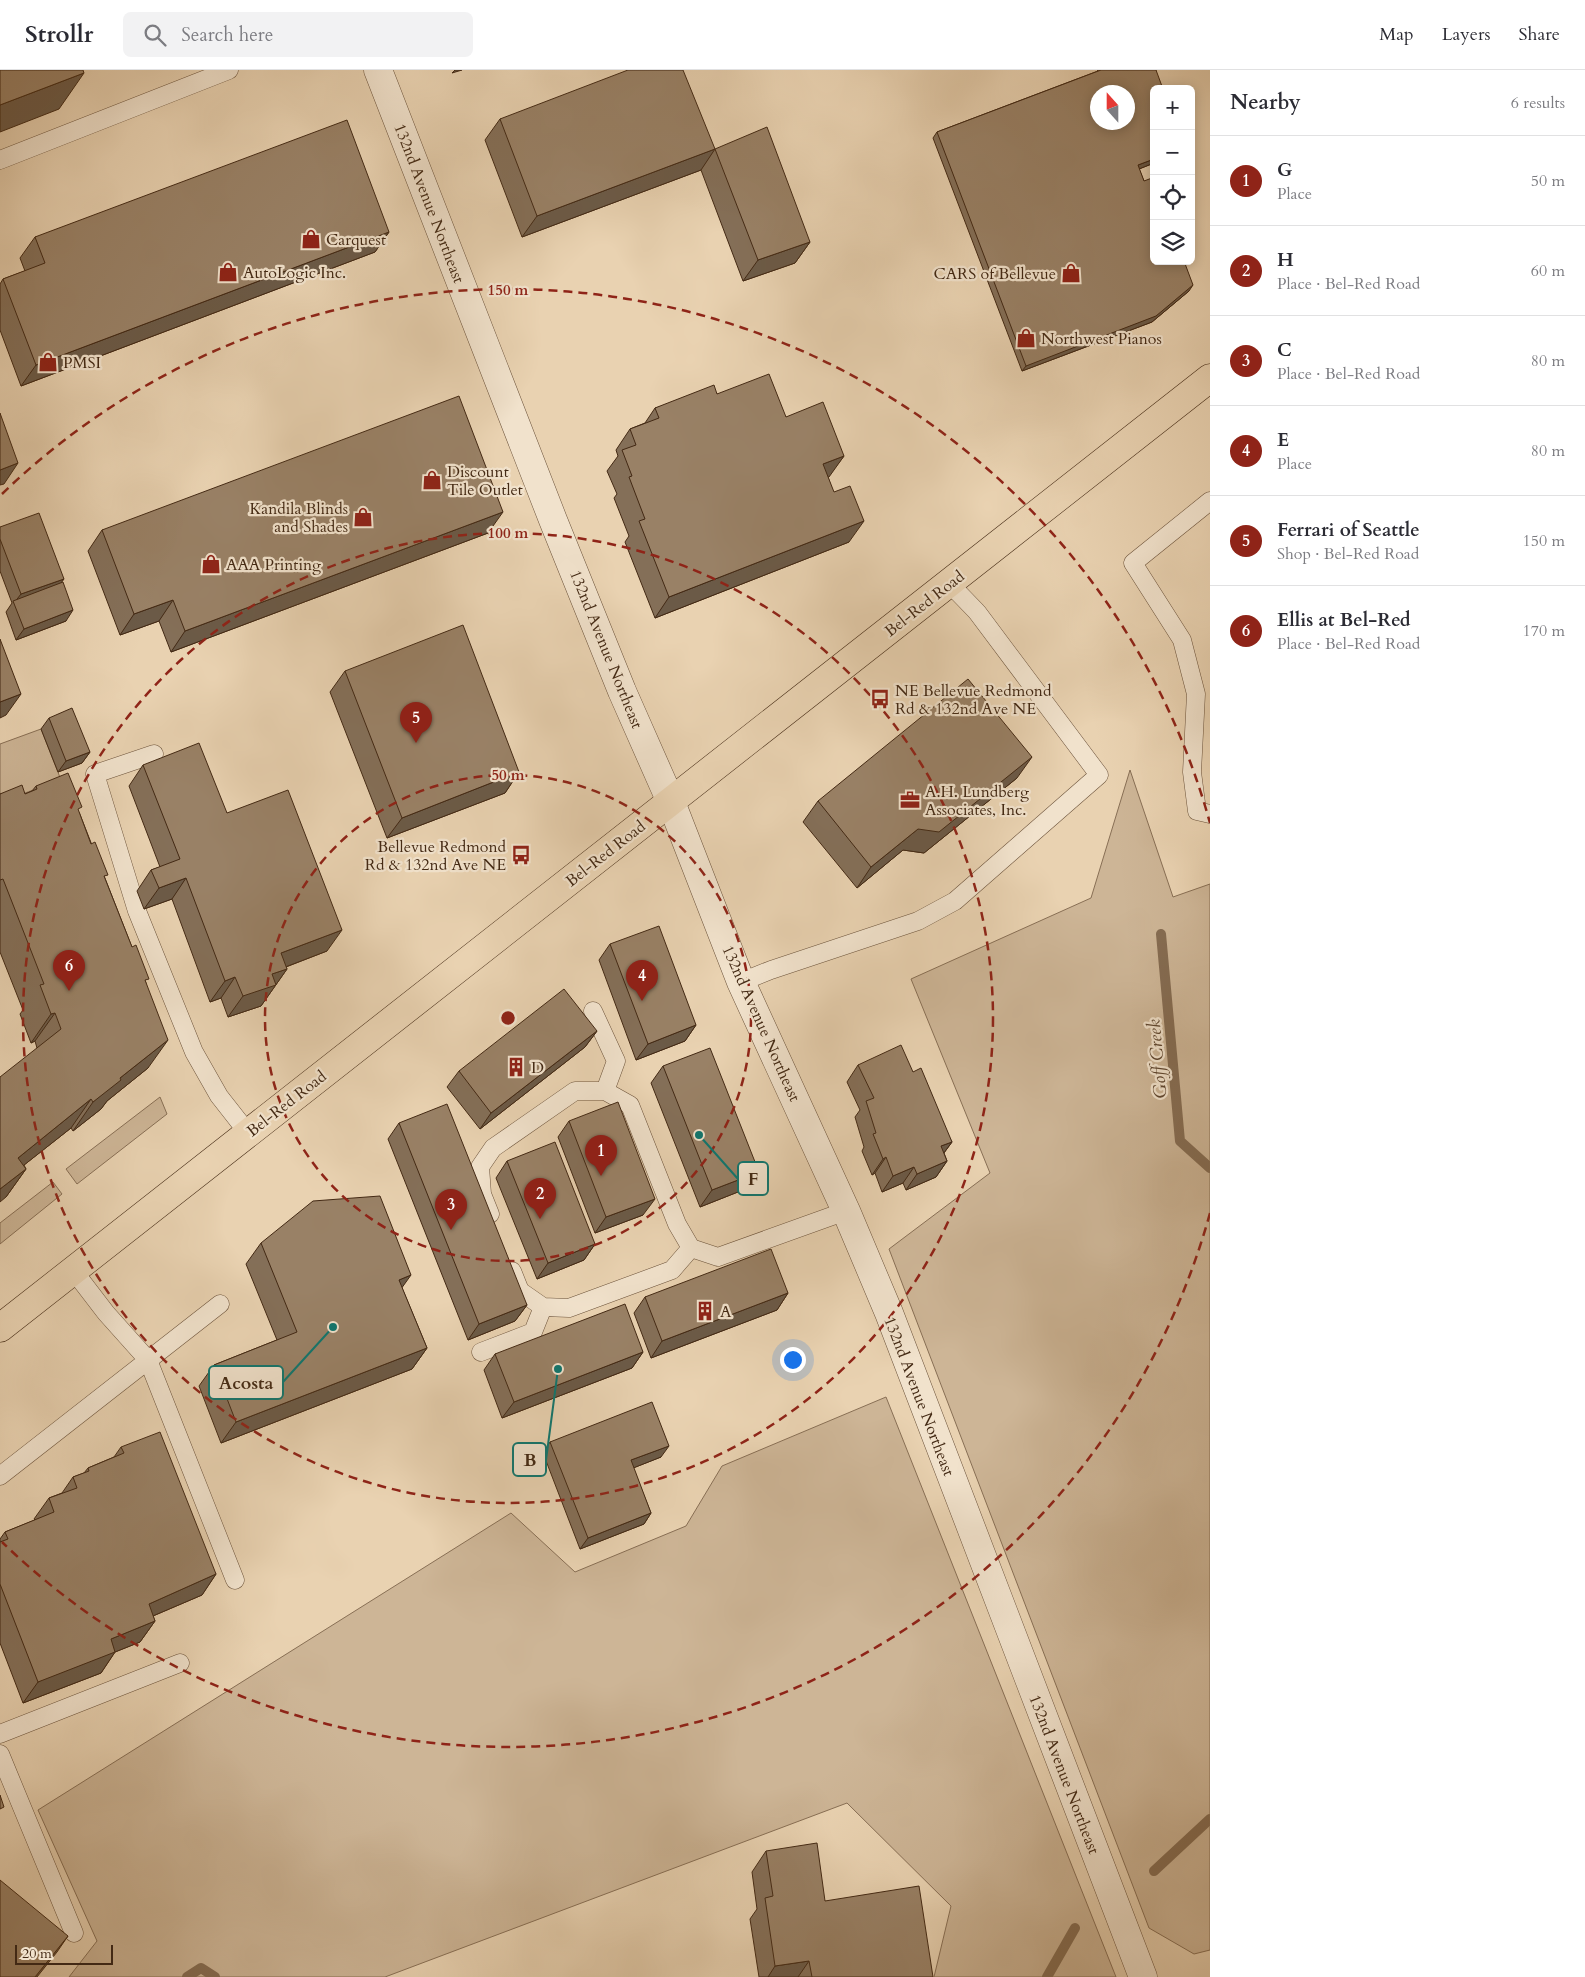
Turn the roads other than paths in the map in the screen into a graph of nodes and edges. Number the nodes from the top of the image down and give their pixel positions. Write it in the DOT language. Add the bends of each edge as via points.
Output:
graph roads {
  1 [pos="228,70"];
  2 [pos="378,70"];
  3 [pos="0,160"];
  4 [pos="1210,378"];
  5 [pos="1210,501"];
  6 [pos="949,583"];
  7 [pos="154,754"];
  8 [pos="671,802"];
  9 [pos="1210,814"];
  10 [pos="741,982"];
  11 [pos="593,1011"];
  12 [pos="605,1091"];
  13 [pos="248,1133"];
  14 [pos="846,1211"];
  15 [pos="496,1230"];
  16 [pos="691,1248"];
  17 [pos="506,1256"];
  18 [pos="73,1270"];
  19 [pos="220,1304"];
  20 [pos="542,1307"];
  21 [pos="0,1328"];
  22 [pos="481,1352"];
  23 [pos="148,1360"];
  24 [pos="0,1476"];
  25 [pos="235,1580"];
  26 [pos="180,1663"];
  27 [pos="0,1734"];
  28 [pos="0,1754"];
  29 [pos="74,1933"];
  30 [pos="1143,1977"];
  1 -- 3 [label="lane"];
  2 -- 8 [label="street, 132nd Avenue Northeast" via="622,691"];
  4 -- 6 [label="main road, Bel-Red Road"];
  5 -- 9 [label="lane" via="1134,563 1182,640 1196,694 1192,772 1197,811"];
  6 -- 8 [label="main road, Bel-Red Road"];
  6 -- 10 [label="lane" via="977,612 1099,774 955,902 918,921"];
  7 -- 13 [label="lane" via="95,774 137,911 194,1052 219,1096"];
  8 -- 10 [label="street, 132nd Avenue Northeast"];
  8 -- 13 [label="main road, Bel-Red Road"];
  10 -- 14 [label="street, 132nd Avenue Northeast"];
  11 -- 12 [label="lane" via="616,1062"];
  12 -- 15 [label="lane" via="575,1090 493,1148 480,1167 482,1194"];
  12 -- 16 [label="lane" via="630,1106 677,1224"];
  13 -- 18 [label="main road, Bel-Red Road"];
  14 -- 16 [label="lane" via="718,1258"];
  14 -- 30 [label="street, 132nd Avenue Northeast" via="889,1313"];
  16 -- 20 [label="lane" via="672,1270 569,1308"];
  17 -- 20 [label="lane" via="520,1291"];
  18 -- 21 [label="main road, Bel-Red Road"];
  18 -- 23 [label="lane"];
  19 -- 23 [label="lane"];
  20 -- 22 [label="lane" via="533,1332"];
  23 -- 24 [label="lane"];
  23 -- 25 [label="lane"];
  26 -- 27 [label="lane"];
  28 -- 29 [label="lane"];
}
